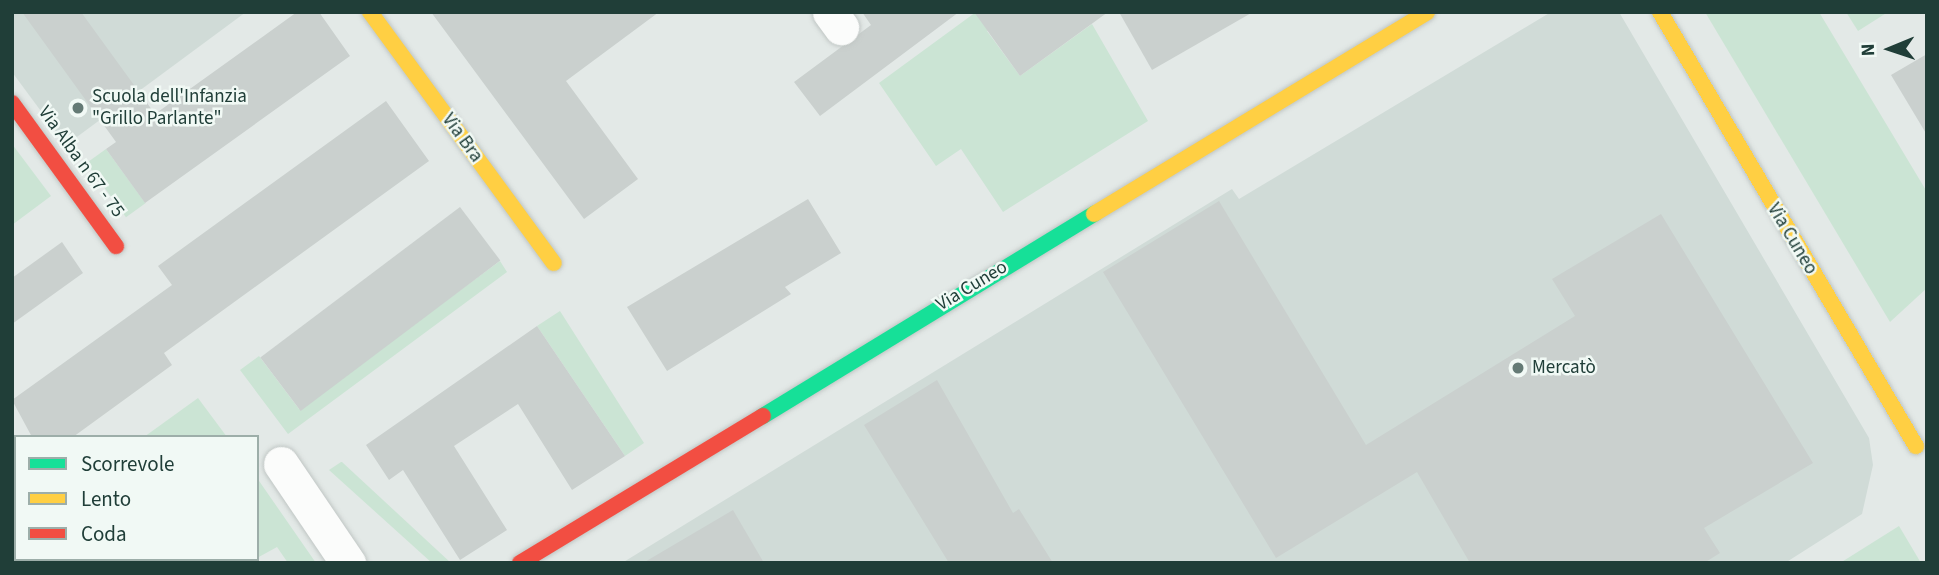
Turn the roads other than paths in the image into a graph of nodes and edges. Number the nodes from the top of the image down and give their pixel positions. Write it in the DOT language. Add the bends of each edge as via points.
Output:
graph roads {
  1 [pos="370,12"];
  2 [pos="1427,12"];
  3 [pos="1660,19"];
  4 [pos="12,103"];
  5 [pos="117,246"];
  6 [pos="554,263"];
  7 [pos="1916,446"];
  8 [pos="281,464"];
  9 [pos="348,563"];
  10 [pos="520,563"];
  1 -- 6 [label="main road, Via Bra"];
  2 -- 10 [label="main road, Via Cuneo"];
  3 -- 7 [label="main road, Via Cuneo"];
  4 -- 5 [label="main road, Via Alba n 67 - 75"];
  8 -- 9 [label="street"];
}
